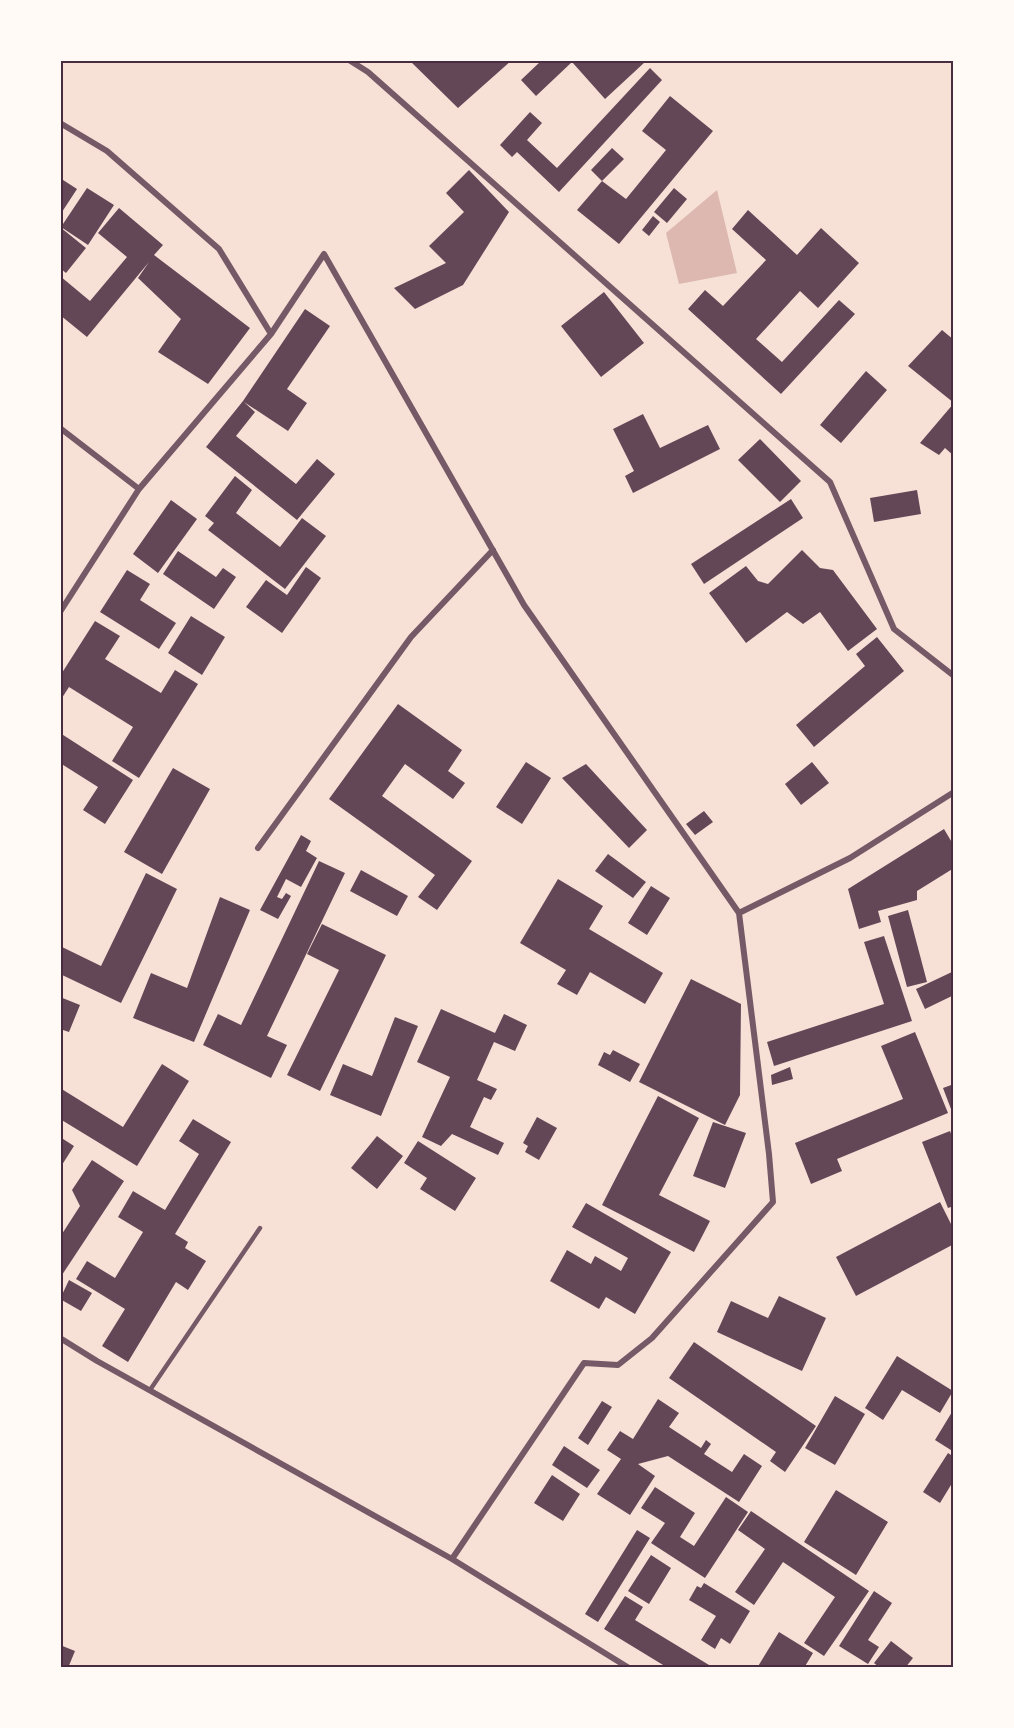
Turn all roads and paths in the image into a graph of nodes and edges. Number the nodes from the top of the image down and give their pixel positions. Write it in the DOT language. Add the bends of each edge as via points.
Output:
graph roads {
  1 [pos="349,60"];
  2 [pos="60,123"];
  3 [pos="271,334"];
  4 [pos="60,428"];
  5 [pos="139,489"];
  6 [pos="493,550"];
  7 [pos="60,612"];
  8 [pos="954,676"];
  9 [pos="954,792"];
  10 [pos="258,848"];
  11 [pos="739,913"];
  12 [pos="260,1228"];
  13 [pos="60,1338"];
  14 [pos="150,1390"];
  15 [pos="452,1559"];
  16 [pos="629,1668"];
  1 -- 8 [label="street" via="377,79 830,483 894,629"];
  2 -- 3 [label="street" via="106,151 219,249"];
  3 -- 5 [label="street"];
  3 -- 6 [label="street" via="324,254"];
  4 -- 5 [label="street"];
  5 -- 7 [label="street"];
  6 -- 10 [label="street" via="411,637"];
  6 -- 11 [label="street" via="524,605"];
  9 -- 11 [label="street" via="850,858"];
  11 -- 15 [label="street" via="773,1202 652,1338 618,1365 584,1363"];
  12 -- 14 [label="lane"];
  13 -- 14 [label="street"];
  14 -- 15 [label="street"];
  15 -- 16 [label="street"];
}
